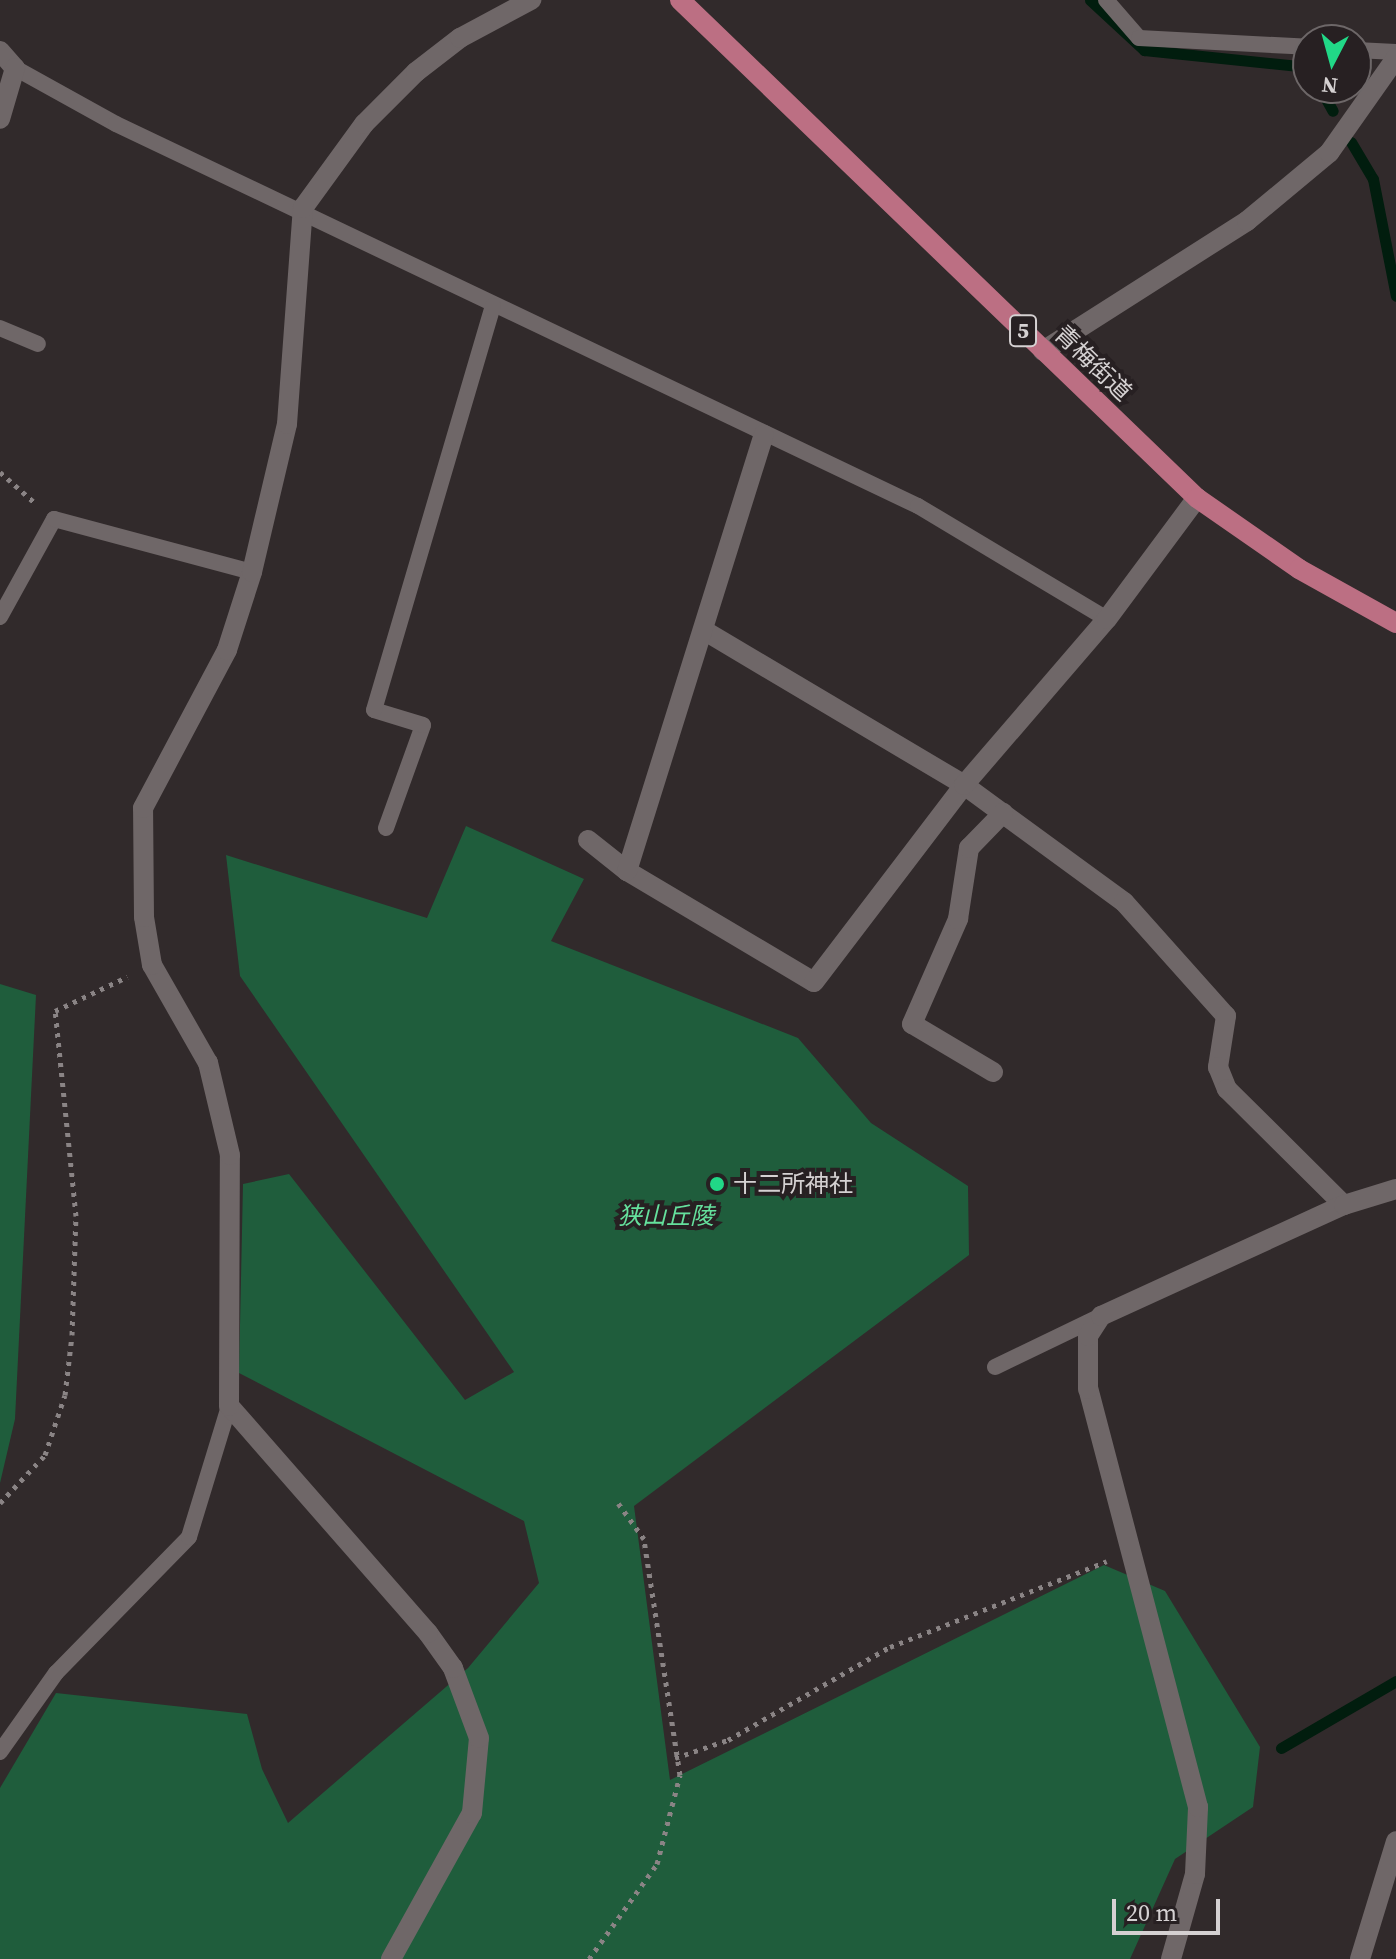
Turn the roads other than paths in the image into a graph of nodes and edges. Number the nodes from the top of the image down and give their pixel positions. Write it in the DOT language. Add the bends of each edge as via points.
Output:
graph roads {
  1 [pos="531,0"];
  2 [pos="680,0"];
  3 [pos="1106,0"];
  4 [pos="1292,46"];
  5 [pos="0,51"];
  6 [pos="1372,51"];
  7 [pos="1396,52"];
  8 [pos="1396,58"];
  9 [pos="15,68"];
  10 [pos="0,119"];
  11 [pos="303,208"];
  12 [pos="493,306"];
  13 [pos="0,328"];
  14 [pos="38,344"];
  15 [pos="1043,351"];
  16 [pos="764,435"];
  17 [pos="1197,498"];
  18 [pos="252,572"];
  19 [pos="0,617"];
  20 [pos="1107,619"];
  21 [pos="1396,623"];
  22 [pos="705,631"];
  23 [pos="964,785"];
  24 [pos="1003,813"];
  25 [pos="386,828"];
  26 [pos="588,840"];
  27 [pos="627,871"];
  28 [pos="993,1072"];
  29 [pos="1396,1189"];
  30 [pos="1344,1205"];
  31 [pos="1101,1316"];
  32 [pos="995,1367"];
  33 [pos="229,1406"];
  34 [pos="0,1752"];
  35 [pos="1396,1841"];
  36 [pos="391,1959"];
  37 [pos="1171,1959"];
  38 [pos="1360,1959"];
  1 -- 11 [label="street" via="460,38 416,72 364,124"];
  2 -- 15 [label="main road, 青梅街道 / 5"];
  3 -- 4 [label="lane" via="1139,38"];
  5 -- 9 [label="street"];
  6 -- 7 [label="lane"];
  8 -- 15 [label="street" via="1329,153 1271,202 1204,251"];
  9 -- 10 [label="street"];
  9 -- 11 [label="lane" via="116,124"];
  11 -- 12 [label="lane"];
  11 -- 18 [label="street" via="287,424"];
  12 -- 16 [label="lane"];
  12 -- 25 [label="lane" via="374,710 423,725"];
  13 -- 14 [label="lane"];
  15 -- 17 [label="main road, 青梅街道 / 5"];
  16 -- 20 [label="lane" via="918,506"];
  16 -- 22 [label="street"];
  17 -- 20 [label="street"];
  17 -- 21 [label="main road, 青梅街道 / 5" via="1299,569"];
  18 -- 19 [label="lane" via="54,519"];
  18 -- 33 [label="street" via="227,650 143,808 144,917 152,965 208,1063 230,1155"];
  20 -- 23 [label="street"];
  22 -- 23 [label="street"];
  22 -- 27 [label="street"];
  23 -- 24 [label="street"];
  23 -- 27 [label="street" via="814,982"];
  24 -- 28 [label="street" via="969,848 958,919 912,1024"];
  24 -- 30 [label="street" via="1124,902 1226,1016 1218,1067 1227,1089"];
  26 -- 27 [label="street"];
  29 -- 30 [label="street"];
  30 -- 31 [label="street"];
  31 -- 32 [label="lane"];
  31 -- 37 [label="street" via="1088,1336 1088,1389 1127,1553 1198,1807 1195,1874"];
  33 -- 34 [label="lane" via="189,1537 56,1673"];
  33 -- 36 [label="street" via="428,1633 453,1668 479,1738 472,1813"];
  35 -- 38 [label="street"];
}
